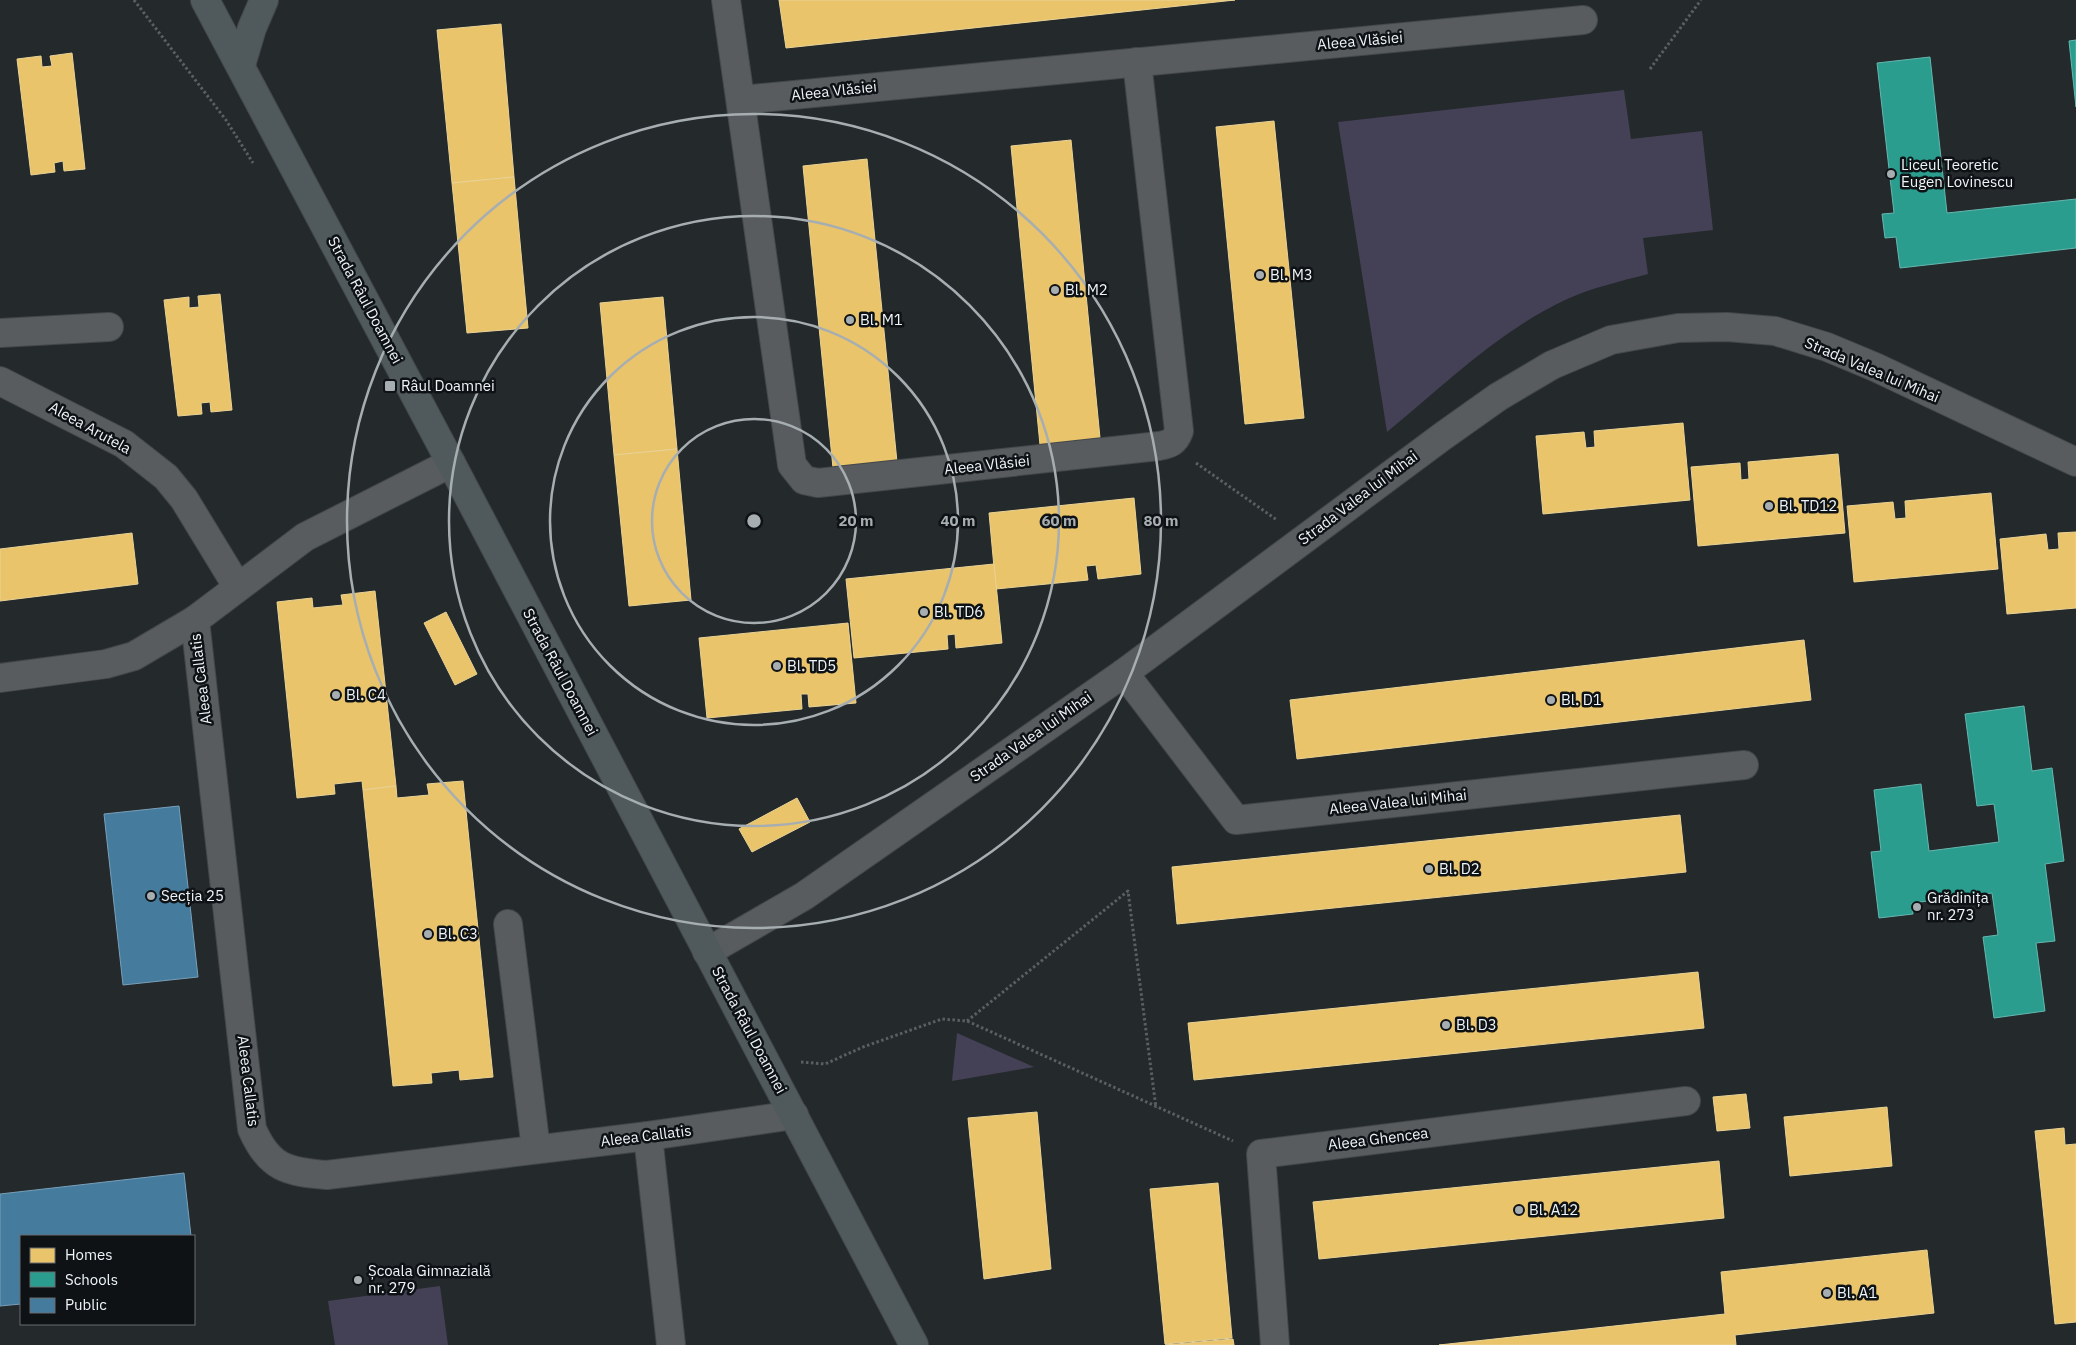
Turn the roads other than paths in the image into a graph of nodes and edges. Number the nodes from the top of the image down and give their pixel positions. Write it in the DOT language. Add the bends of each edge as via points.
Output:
graph roads {
  1 [pos="205,0"];
  2 [pos="264,0"];
  3 [pos="726,0"];
  4 [pos="1583,20"];
  5 [pos="1137,62"];
  6 [pos="240,65"];
  7 [pos="741,100"];
  8 [pos="109,327"];
  9 [pos="0,333"];
  10 [pos="0,381"];
  11 [pos="2076,462"];
  12 [pos="451,463"];
  13 [pos="237,586"];
  14 [pos="195,620"];
  15 [pos="1124,673"];
  16 [pos="0,678"];
  17 [pos="1744,765"];
  18 [pos="508,924"];
  19 [pos="707,952"];
  20 [pos="1686,1101"];
  21 [pos="794,1115"];
  22 [pos="648,1136"];
  23 [pos="536,1149"];
  24 [pos="671,1345"];
  25 [pos="914,1345"];
  26 [pos="1275,1345"];
  1 -- 6 [label="main road, Strada Râul Doamnei"];
  2 -- 6 [label="main road"];
  3 -- 7 [label="street, Aleea Vlăsiei"];
  4 -- 5 [label="street, Aleea Vlăsiei"];
  5 -- 7 [label="street, Aleea Vlăsiei"];
  5 -- 7 [label="street, Aleea Vlăsiei" via="1179,431 1176,439 1169,444 818,483 804,480 792,465"];
  6 -- 12 [label="main road, Strada Râul Doamnei"];
  8 -- 9 [label="street"];
  10 -- 13 [label="street, Aleea Arutela" via="124,444 166,477 184,499"];
  11 -- 15 [label="street, Strada Valea lui Mihai" via="1875,367 1827,347 1775,331 1728,327 1678,328 1611,340 1552,365 1498,397"];
  12 -- 13 [label="street, Aleea Callatis" via="304,537"];
  12 -- 19 [label="main road, Strada Râul Doamnei"];
  13 -- 14 [label="street, Aleea Callatis"];
  14 -- 16 [label="street, Aleea Callatis" via="134,656 106,664"];
  14 -- 23 [label="street, Aleea Callatis" via="252,1129 261,1148 280,1166 302,1173 327,1175"];
  15 -- 17 [label="street, Aleea Valea lui Mihai" via="1236,820"];
  15 -- 19 [label="street, Strada Valea lui Mihai" via="804,896"];
  18 -- 23 [label="street"];
  19 -- 21 [label="main road, Strada Râul Doamnei"];
  20 -- 26 [label="street, Aleea Ghencea" via="1261,1154"];
  21 -- 22 [label="street, Aleea Callatis"];
  21 -- 25 [label="main road, Strada Râul Doamnei"];
  22 -- 23 [label="street, Aleea Callatis"];
  22 -- 24 [label="street"];
}
